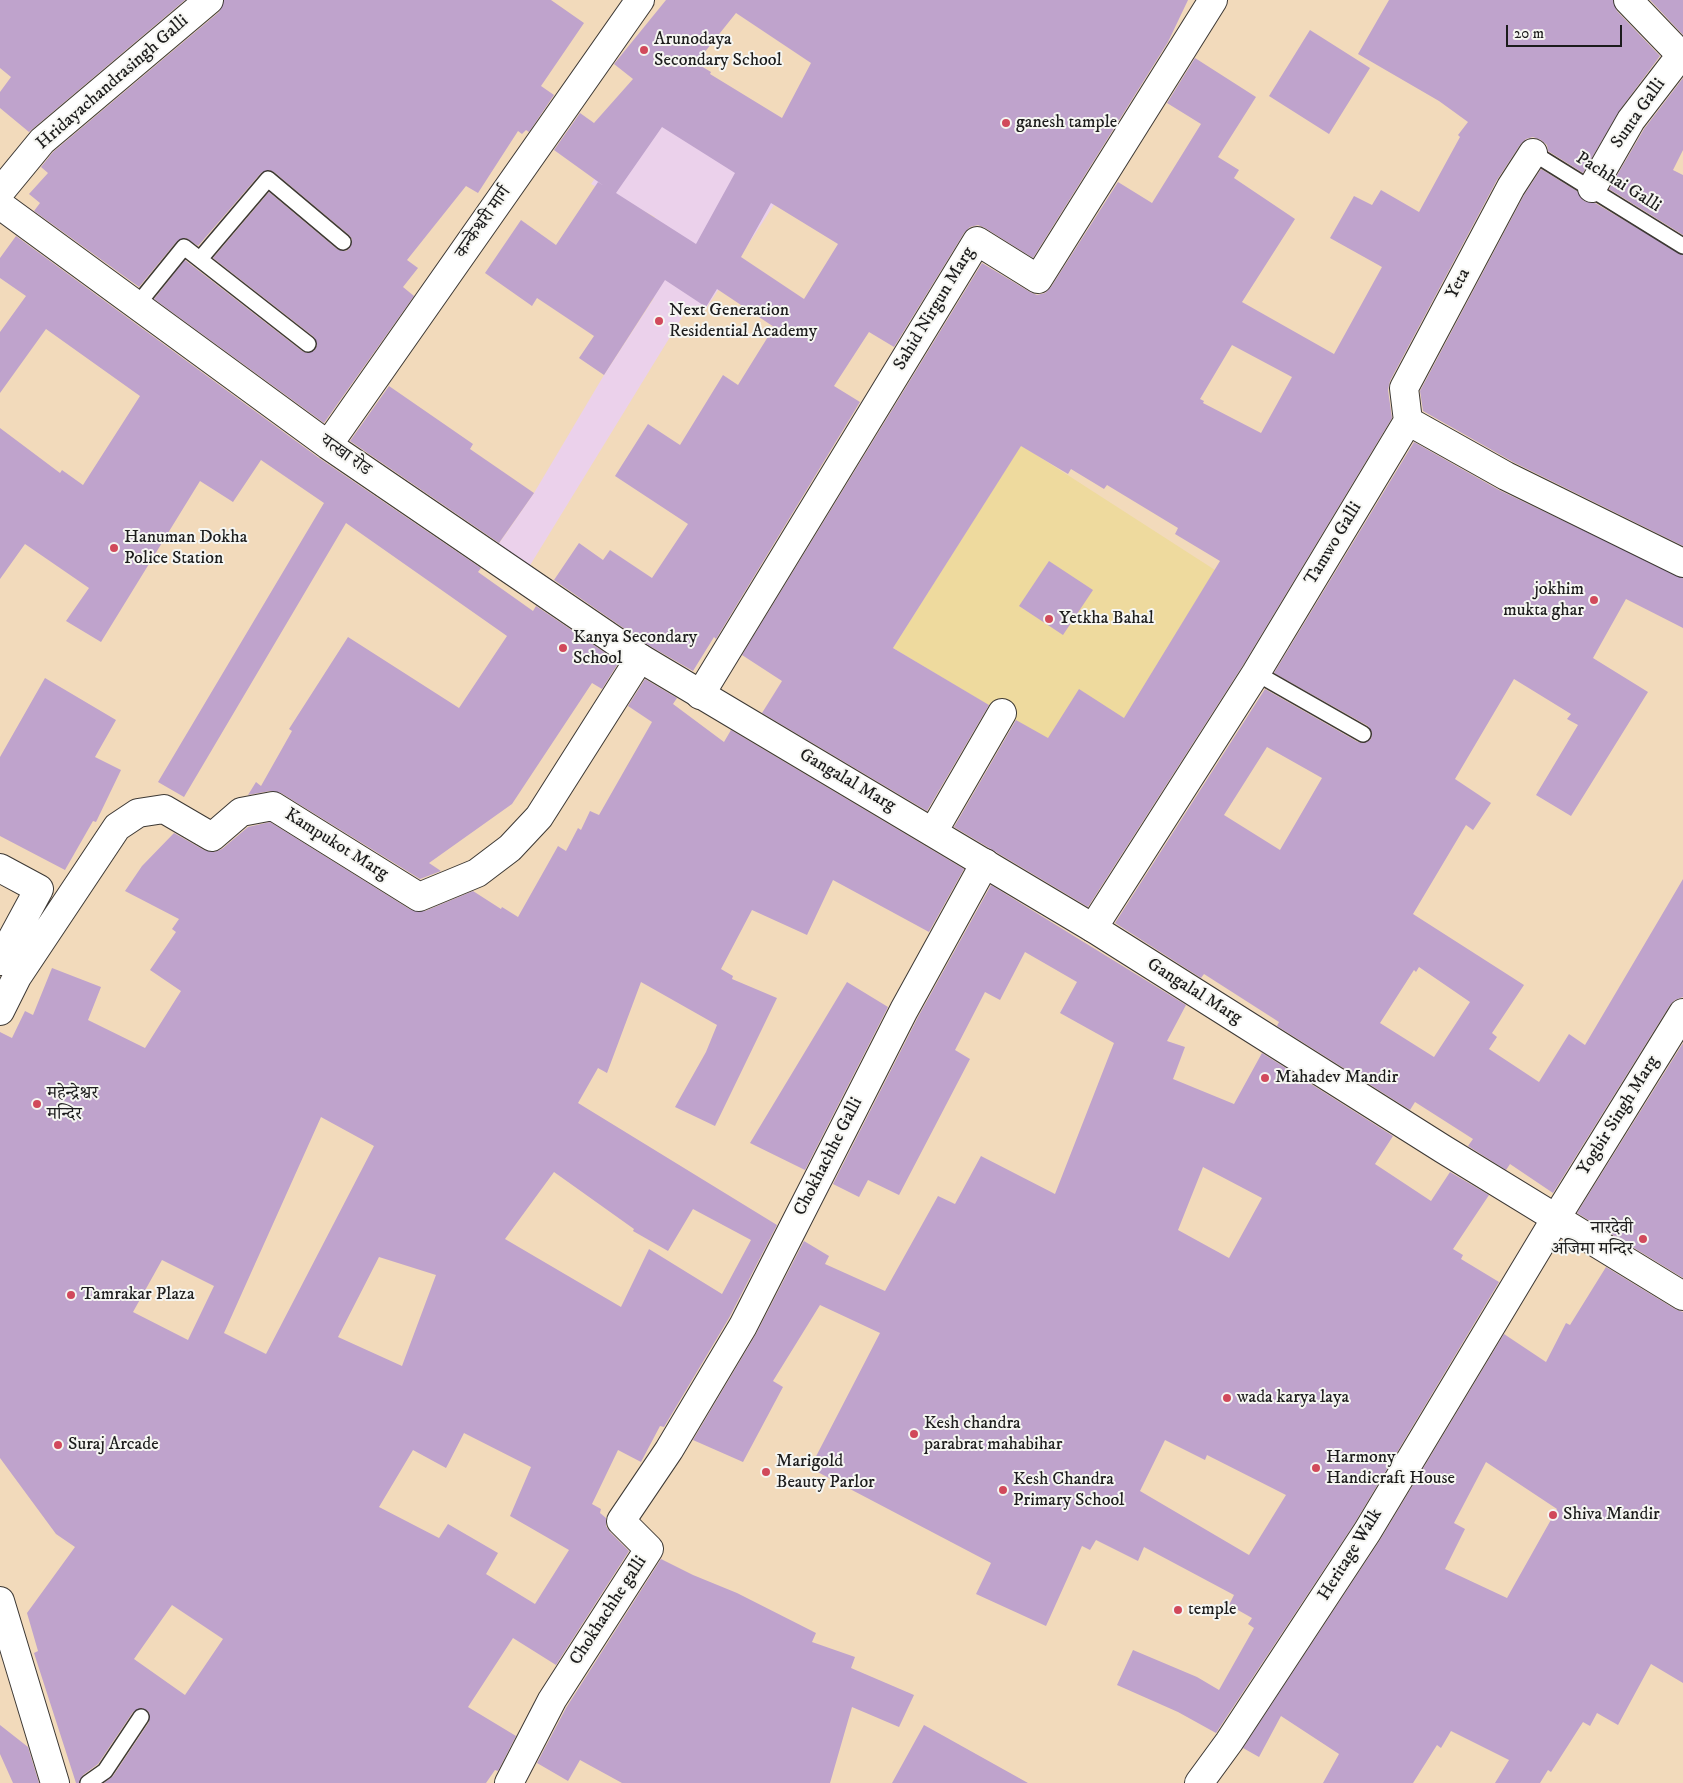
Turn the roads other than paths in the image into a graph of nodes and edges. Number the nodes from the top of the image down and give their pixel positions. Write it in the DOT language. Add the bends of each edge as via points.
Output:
graph roads {
  1 [pos="210,0"];
  2 [pos="640,0"];
  3 [pos="1213,0"];
  4 [pos="1628,0"];
  5 [pos="1682,54"];
  6 [pos="1533,153"];
  7 [pos="1592,188"];
  8 [pos="0,192"];
  9 [pos="0,205"];
  10 [pos="343,242"];
  11 [pos="1683,246"];
  12 [pos="200,259"];
  13 [pos="137,305"];
  14 [pos="308,344"];
  15 [pos="1408,421"];
  16 [pos="328,445"];
  17 [pos="1683,563"];
  18 [pos="640,658"];
  19 [pos="1256,673"];
  20 [pos="700,695"];
  21 [pos="1002,713"];
  22 [pos="1363,734"];
  23 [pos="933,832"];
  24 [pos="985,863"];
  25 [pos="0,868"];
  26 [pos="1093,928"];
  27 [pos="0,939"];
  28 [pos="8,969"];
  29 [pos="0,1011"];
  30 [pos="1683,1013"];
  31 [pos="1556,1218"];
  32 [pos="1683,1296"];
  33 [pos="670,1450"];
  34 [pos="0,1600"];
  35 [pos="141,1717"];
  36 [pos="55,1783"];
  37 [pos="88,1783"];
  38 [pos="508,1783"];
  39 [pos="1199,1783"];
  1 -- 8 [label="street, Hridayachandrasingh Galli" via="42,141"];
  2 -- 16 [label="street, कन्केश्वरी मार्ग"];
  3 -- 20 [label="street, Sahid Nirgun Marg" via="1038,279 976,240"];
  4 -- 5 [label="street, Sunta Galli"];
  5 -- 7 [label="street, Sunta Galli" via="1631,120"];
  6 -- 7 [label="lane, Pachhai Galli"];
  6 -- 15 [label="street, Yeta" via="1511,187 1404,388"];
  7 -- 11 [label="lane, Pachhai Galli"];
  9 -- 13 [label="street, यत्खा रोड"];
  10 -- 12 [label="lane" via="268,179"];
  12 -- 13 [label="lane" via="184,247"];
  12 -- 14 [label="lane"];
  13 -- 16 [label="street, यत्खा रोड"];
  15 -- 17 [label="street" via="1506,476"];
  15 -- 19 [label="street, Tamwo Galli"];
  16 -- 18 [label="street, यत्खा रोड"];
  18 -- 20 [label="street, यत्खा रोड"];
  18 -- 28 [label="street, Kampukot Marg" via="539,817 510,848 478,872 420,897 273,806 241,812 212,837 164,809 138,813 117,827"];
  19 -- 22 [label="lane"];
  19 -- 26 [label="street, Tamwo Galli"];
  20 -- 23 [label="street, Gangalal Marg"];
  21 -- 23 [label="street"];
  23 -- 24 [label="street, Gangalal Marg"];
  24 -- 26 [label="street, Gangalal Marg"];
  24 -- 33 [label="street, Chokhachhe Galli" via="904,1010 750,1312"];
  25 -- 28 [label="street" via="39,889"];
  26 -- 31 [label="street, Gangalal Marg"];
  27 -- 28 [label="street"];
  28 -- 29 [label="street"];
  30 -- 31 [label="street, Yogbir Singh Marg"];
  31 -- 32 [label="street, Gangalal Marg"];
  31 -- 39 [label="street, Heritage Walk" via="1367,1532"];
  33 -- 38 [label="street, Chokhachhe galli" via="621,1521 649,1549 552,1700"];
  34 -- 36 [label="street"];
  35 -- 37 [label="lane" via="105,1771"];
}
